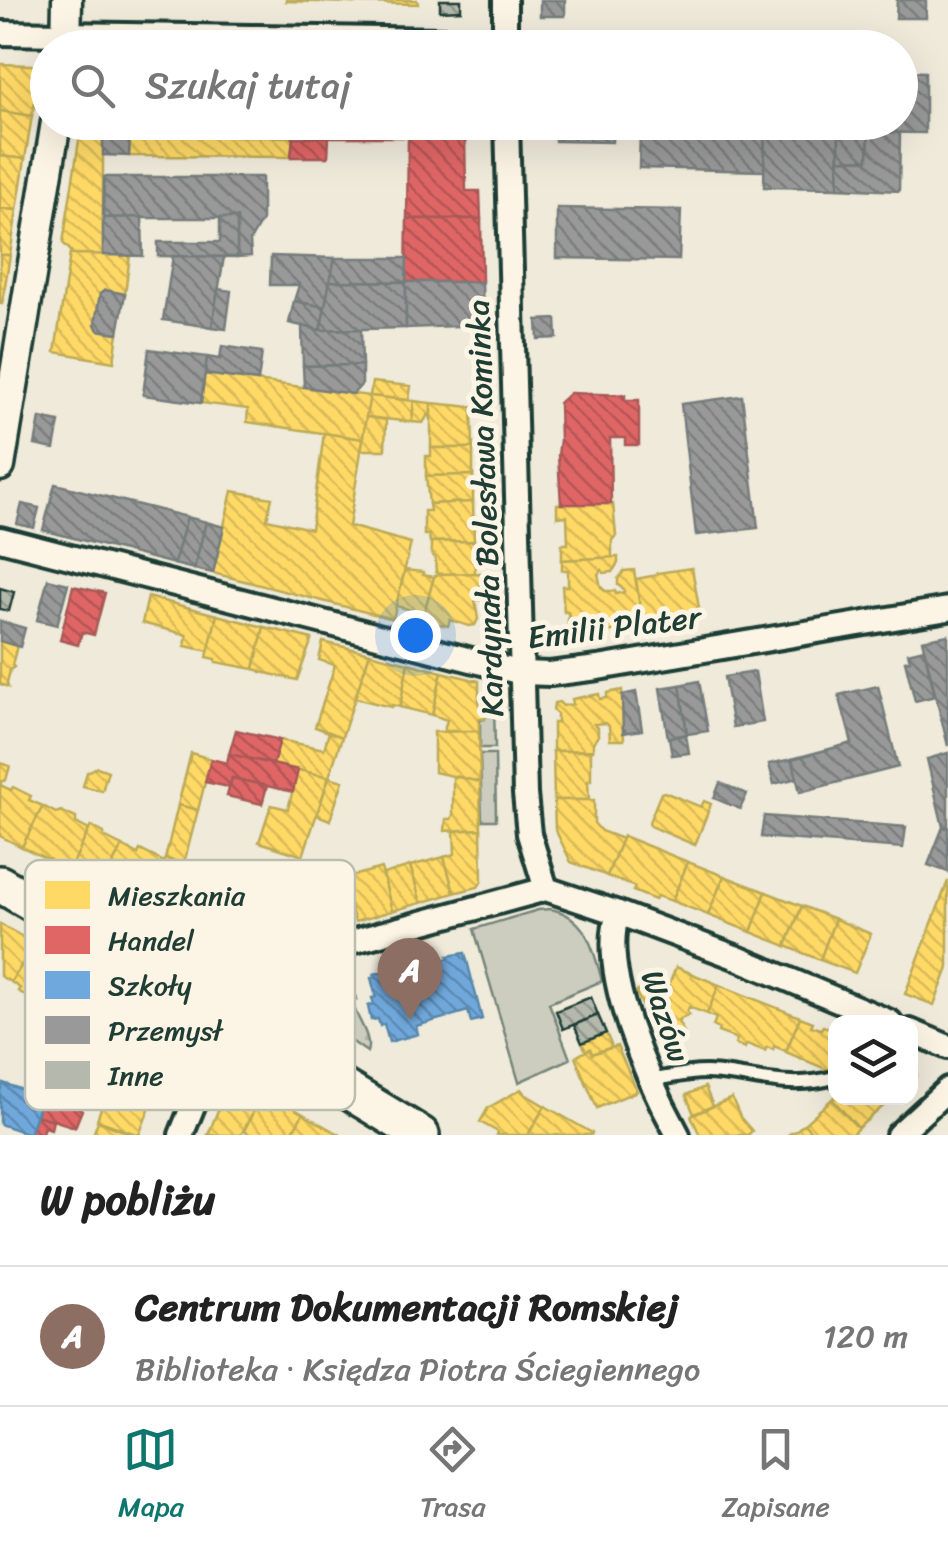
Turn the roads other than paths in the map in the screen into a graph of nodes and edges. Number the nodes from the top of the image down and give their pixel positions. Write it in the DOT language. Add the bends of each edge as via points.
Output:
graph roads {
  1 [pos="67,0"];
  2 [pos="505,0"];
  3 [pos="66,30"];
  4 [pos="505,30"];
  5 [pos="0,33"];
  6 [pos="30,37"];
  7 [pos="53,140"];
  8 [pos="507,140"];
  9 [pos="0,466"];
  10 [pos="0,539"];
  11 [pos="948,608"];
  12 [pos="522,673"];
  13 [pos="0,884"];
  14 [pos="546,889"];
  15 [pos="25,899"];
  16 [pos="618,913"];
  17 [pos="355,941"];
  18 [pos="868,1015"];
  19 [pos="918,1035"];
  20 [pos="948,1048"];
  21 [pos="828,1079"];
  22 [pos="652,1080"];
  23 [pos="948,1089"];
  24 [pos="355,1095"];
  25 [pos="191,1110"];
  26 [pos="181,1135"];
  27 [pos="421,1135"];
  28 [pos="678,1135"];
  29 [pos="898,1135"];
  1 -- 3 [label="street"];
  2 -- 4 [label="street"];
  5 -- 6 [label="street"];
  7 -- 9 [label="street"];
  8 -- 12 [label="street, Kardynała Bolesława Kominka"];
  10 -- 12 [label="street, Emilii Plater"];
  11 -- 12 [label="street, Emilii Plater" via="598,668"];
  12 -- 14 [label="street, Kardynała Bolesława Kominka" via="526,814"];
  13 -- 15 [label="main road"];
  14 -- 16 [label="street"];
  14 -- 17 [label="street"];
  16 -- 18 [label="street"];
  16 -- 22 [label="street, Wazów" via="612,939 620,987"];
  19 -- 20 [label="street"];
  21 -- 22 [label="lane" via="777,1083 714,1072"];
  22 -- 28 [label="street, Wazów"];
  23 -- 29 [label="street"];
  24 -- 27 [label="main road"];
  25 -- 26 [label="street"];
}
